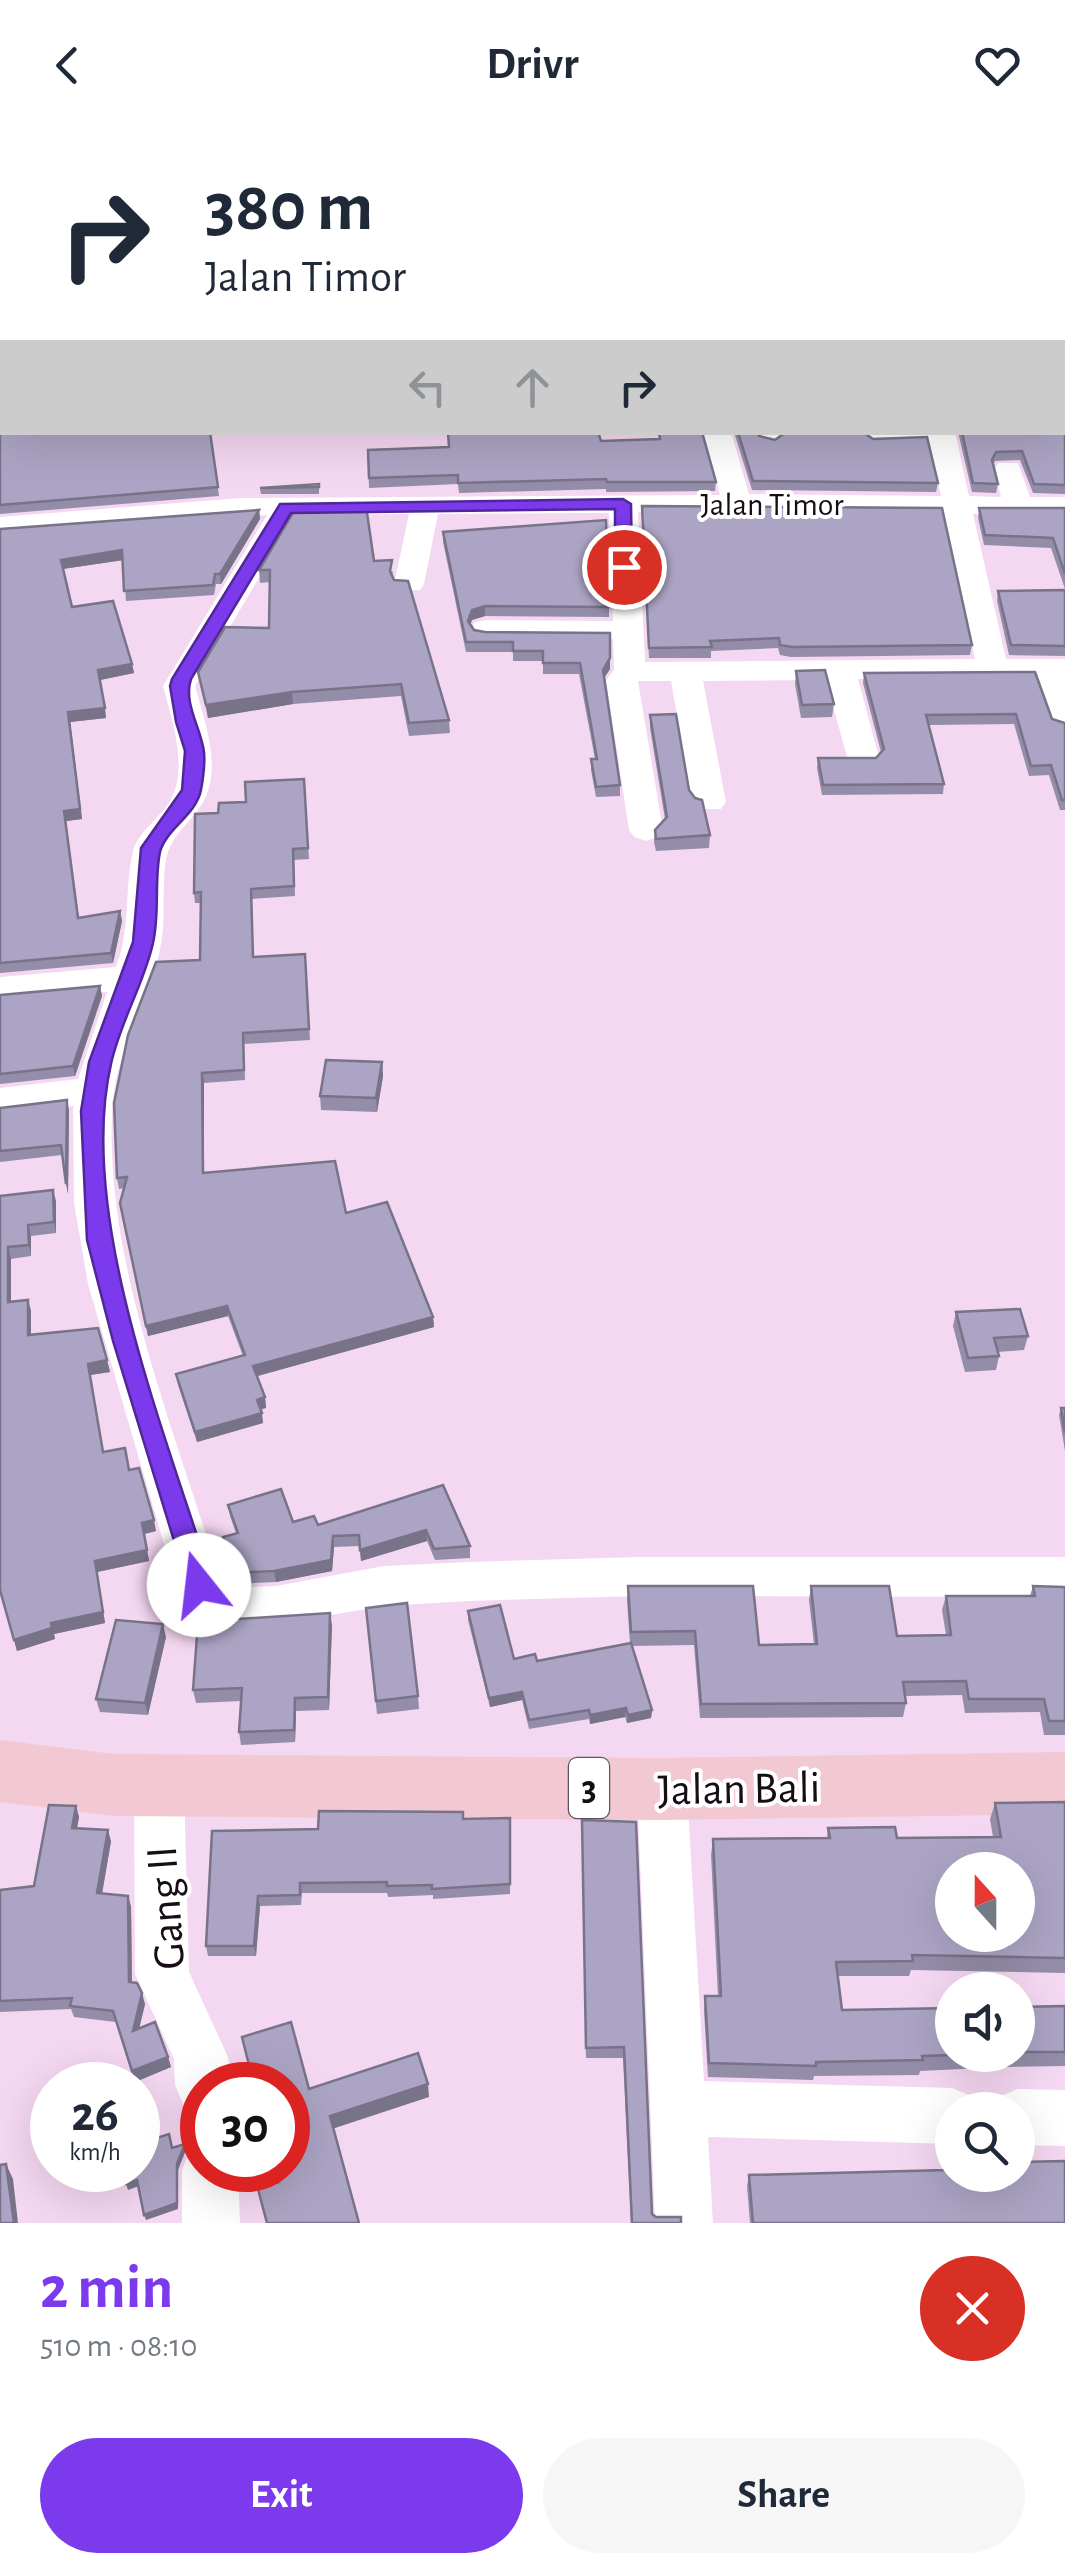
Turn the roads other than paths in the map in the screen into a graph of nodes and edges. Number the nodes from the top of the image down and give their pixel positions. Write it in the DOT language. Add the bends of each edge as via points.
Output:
graph roads {
  1 [pos="718,435"];
  2 [pos="908,435"];
  3 [pos="941,435"];
  4 [pos="874,437"];
  5 [pos="1008,469"];
  6 [pos="738,503"];
  7 [pos="623,504"];
  8 [pos="425,505"];
  9 [pos="958,505"];
  10 [pos="1018,506"];
  11 [pos="1065,506"];
  12 [pos="282,508"];
  13 [pos="0,526"];
  14 [pos="409,584"];
  15 [pos="486,628"];
  16 [pos="625,630"];
  17 [pos="992,667"];
  18 [pos="1057,668"];
  19 [pos="840,669"];
  20 [pos="630,672"];
  21 [pos="685,672"];
  22 [pos="1065,721"];
  23 [pos="863,756"];
  24 [pos="709,802"];
  25 [pos="646,830"];
  26 [pos="118,979"];
  27 [pos="0,989"];
  28 [pos="81,1092"];
  29 [pos="0,1102"];
  30 [pos="1065,1577"];
  31 [pos="0,1728"];
  32 [pos="0,1771"];
  33 [pos="1065,1783"];
  34 [pos="136,1785"];
  35 [pos="662,1789"];
  36 [pos="201,2062"];
  37 [pos="678,2108"];
  38 [pos="935,2116"];
  39 [pos="1035,2118"];
  40 [pos="1065,2118"];
  41 [pos="210,2192"];
  42 [pos="211,2223"];
  43 [pos="684,2223"];
  1 -- 6 [label="street"];
  2 -- 4 [label="street"];
  3 -- 9 [label="street"];
  5 -- 10 [label="street"];
  6 -- 7 [label="street, Jalan Timor"];
  6 -- 9 [label="street, Jalan Timor"];
  7 -- 8 [label="street, Jalan Timor"];
  7 -- 16 [label="street"];
  8 -- 12 [label="street, Jalan Timor"];
  8 -- 14 [label="street"];
  9 -- 10 [label="street, Jalan Timor"];
  9 -- 17 [label="street"];
  10 -- 11 [label="street, Jalan Timor"];
  12 -- 13 [label="street, Jalan Timor"];
  12 -- 26 [label="street" via="179,686 195,774 188,801 151,848 144,942"];
  15 -- 16 [label="street"];
  16 -- 20 [label="street"];
  17 -- 18 [label="street"];
  17 -- 19 [label="street"];
  18 -- 22 [label="street"];
  19 -- 21 [label="street"];
  19 -- 23 [label="street"];
  20 -- 21 [label="street"];
  20 -- 25 [label="street" via="622,680"];
  21 -- 24 [label="street"];
  26 -- 27 [label="street"];
  26 -- 28 [label="street" via="100,1062"];
  28 -- 29 [label="street"];
  28 -- 30 [label="street" via="92,1111 94,1203 109,1284 199,1585 224,1608 271,1606 357,1588 496,1579"];
  31 -- 34 [label="highway, 3"];
  32 -- 34 [label="highway, 3"];
  33 -- 35 [label="highway, Jalan Bali / 3"];
  34 -- 35 [label="highway, Jalan Bali / 3"];
  34 -- 36 [label="street, Gang II" via="162,1974"];
  35 -- 37 [label="street"];
  37 -- 38 [label="street"];
  37 -- 43 [label="street"];
  39 -- 40 [label="street"];
  41 -- 42 [label="street"];
}
